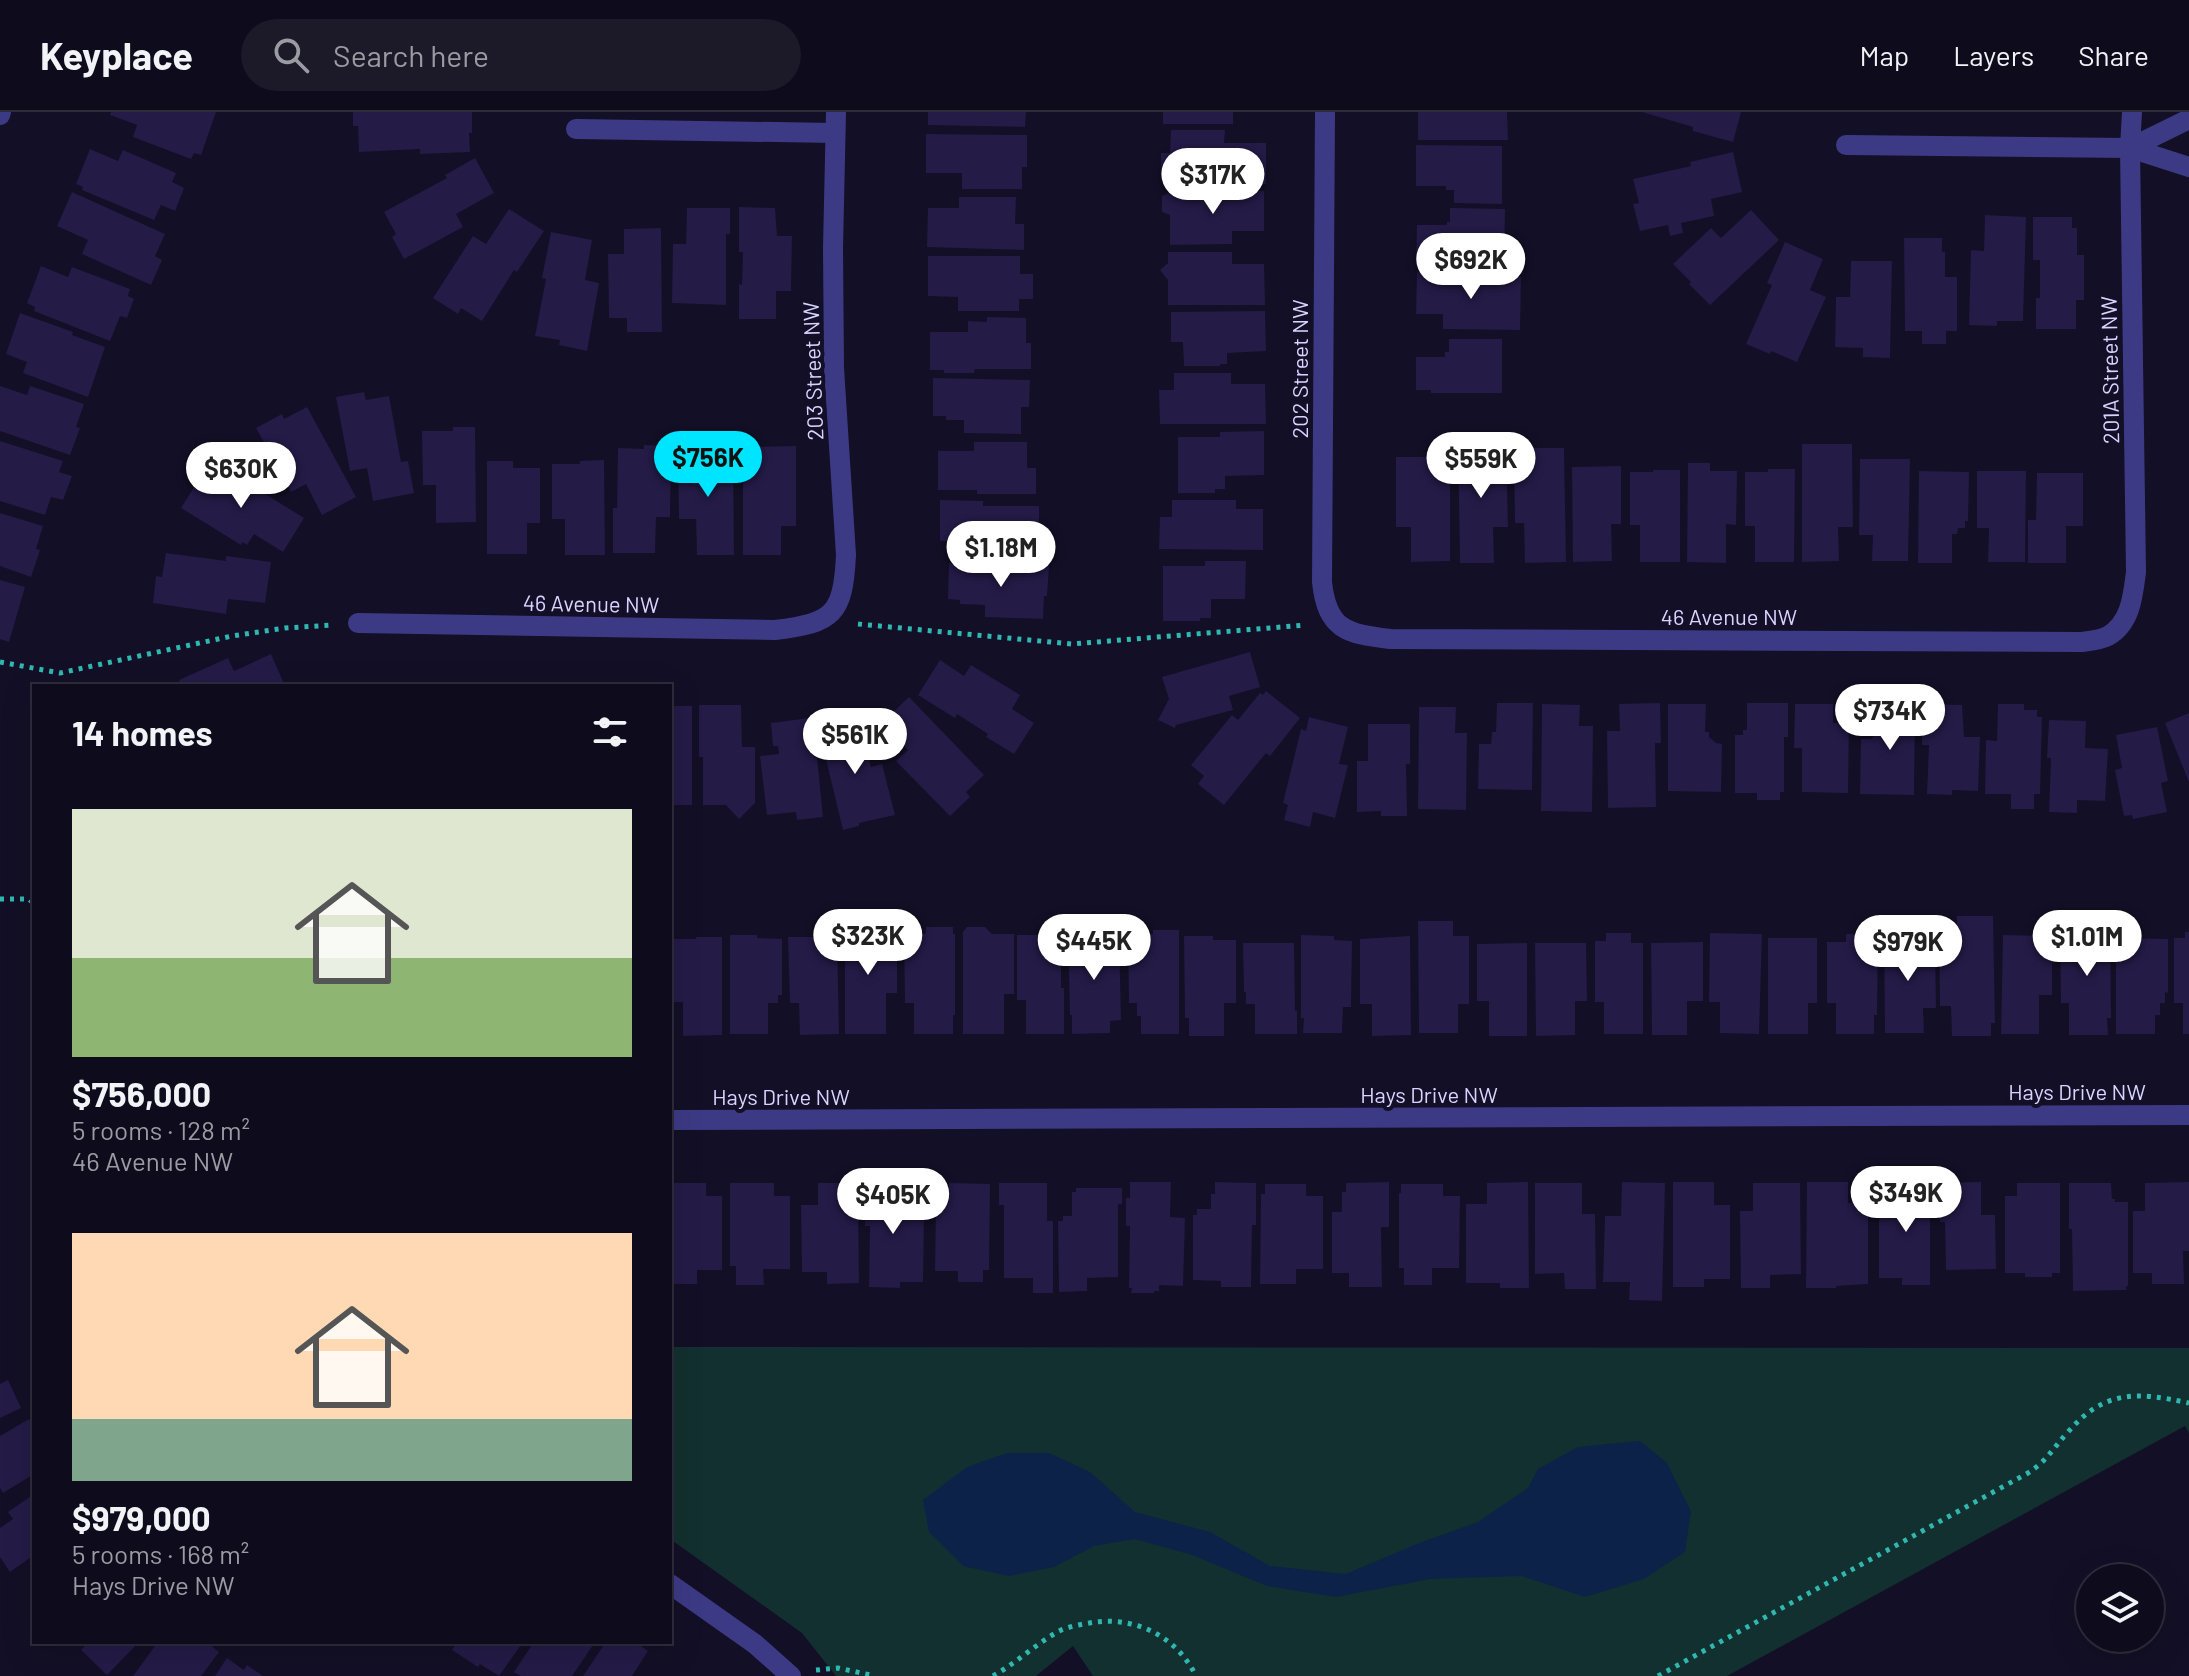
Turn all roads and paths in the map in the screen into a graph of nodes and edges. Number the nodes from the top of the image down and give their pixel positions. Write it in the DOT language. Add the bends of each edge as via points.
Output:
graph roads {
  1 [pos="836,112"];
  2 [pos="1325,112"];
  3 [pos="2132,112"];
  4 [pos="2189,119"];
  5 [pos="576,129"];
  6 [pos="835,133"];
  7 [pos="1846,145"];
  8 [pos="2130,148"];
  9 [pos="2189,167"];
  10 [pos="822,621"];
  11 [pos="358,623"];
  12 [pos="1335,623"];
  13 [pos="2121,625"];
  14 [pos="0,662"];
  15 [pos="0,899"];
  16 [pos="32,902"];
  17 [pos="2189,1115"];
  18 [pos="672,1120"];
  19 [pos="2189,1403"];
  20 [pos="672,1585"];
  21 [pos="800,1674"];
  22 [pos="875,1676"];
  23 [pos="993,1676"];
  24 [pos="1196,1676"];
  25 [pos="1658,1676"];
  1 -- 6 [label="street, 203 Street NW"];
  2 -- 12 [label="street, 202 Street NW" via="1322,582 1324,603"];
  3 -- 8 [label="street, 201A Street NW"];
  4 -- 8 [label="street"];
  5 -- 6 [label="street"];
  6 -- 10 [label="street, 203 Street NW" via="834,368 846,555 845,585 837,606"];
  7 -- 8 [label="street"];
  8 -- 9 [label="street"];
  8 -- 13 [label="street, 201A Street NW" via="2136,572 2132,603"];
  10 -- 11 [label="street, 46 Avenue NW" via="775,630"];
  10 -- 12 [label="path" via="1072,644"];
  11 -- 14 [label="path" via="232,636 60,673"];
  12 -- 13 [label="street, 46 Avenue NW" via="1390,639 2066,642 2106,638"];
  15 -- 16 [label="path"];
  17 -- 18 [label="street, Hays Drive NW"];
  19 -- 25 [label="path" via="2140,1394 2104,1403 2076,1422 2052,1454 2028,1473"];
  20 -- 21 [label="street"];
  21 -- 22 [label="path" via="838,1668"];
  23 -- 24 [label="path" via="1063,1629 1106,1621 1151,1629 1185,1657"];
}
